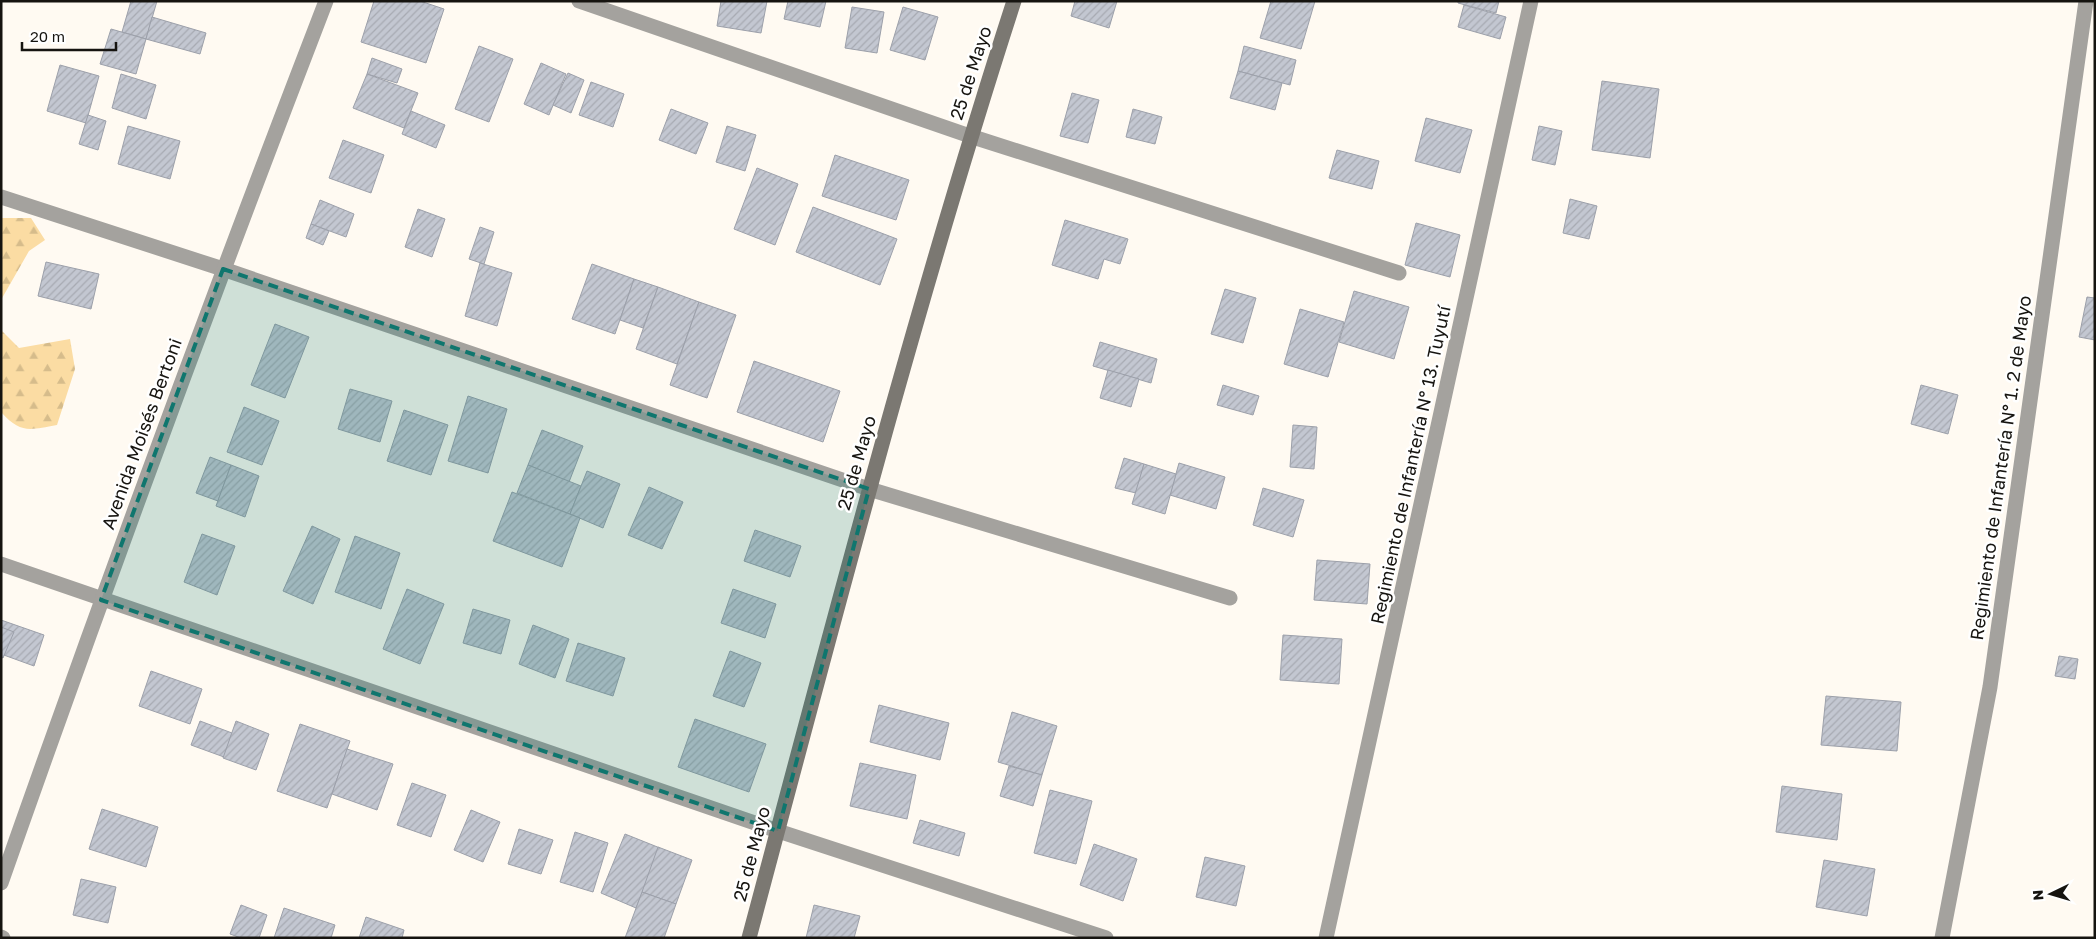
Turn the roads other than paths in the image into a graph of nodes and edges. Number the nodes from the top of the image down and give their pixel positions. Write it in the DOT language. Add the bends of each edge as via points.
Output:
graph roads {
  1 [pos="326,1"];
  2 [pos="579,1"];
  3 [pos="1014,1"];
  4 [pos="1531,1"];
  5 [pos="2086,1"];
  6 [pos="970,136"];
  7 [pos="1,197"];
  8 [pos="222,269"];
  9 [pos="1398,272"];
  10 [pos="869,489"];
  11 [pos="1,564"];
  12 [pos="1230,598"];
  13 [pos="101,600"];
  14 [pos="778,831"];
  15 [pos="1,883"];
  16 [pos="749,938"];
  17 [pos="1106,938"];
  18 [pos="1326,938"];
  19 [pos="1942,938"];
  1 -- 8 [label="street, Avenida Moisés Bertoni"];
  2 -- 6 [label="street"];
  3 -- 6 [label="street, 25 de Mayo"];
  4 -- 18 [label="street, Regimiento de Infantería N° 13. Tuyutí"];
  5 -- 19 [label="street, Regimiento de Infantería N° 1. 2 de Mayo" via="1990,687"];
  6 -- 9 [label="street"];
  6 -- 10 [label="street, 25 de Mayo"];
  7 -- 8 [label="street"];
  8 -- 10 [label="street"];
  8 -- 13 [label="street, Avenida Moisés Bertoni"];
  10 -- 12 [label="street"];
  10 -- 14 [label="street, 25 de Mayo"];
  11 -- 13 [label="street"];
  13 -- 14 [label="street"];
  13 -- 15 [label="street, Avenida Moisés Bertoni"];
  14 -- 16 [label="street, 25 de Mayo"];
  14 -- 17 [label="street"];
}
